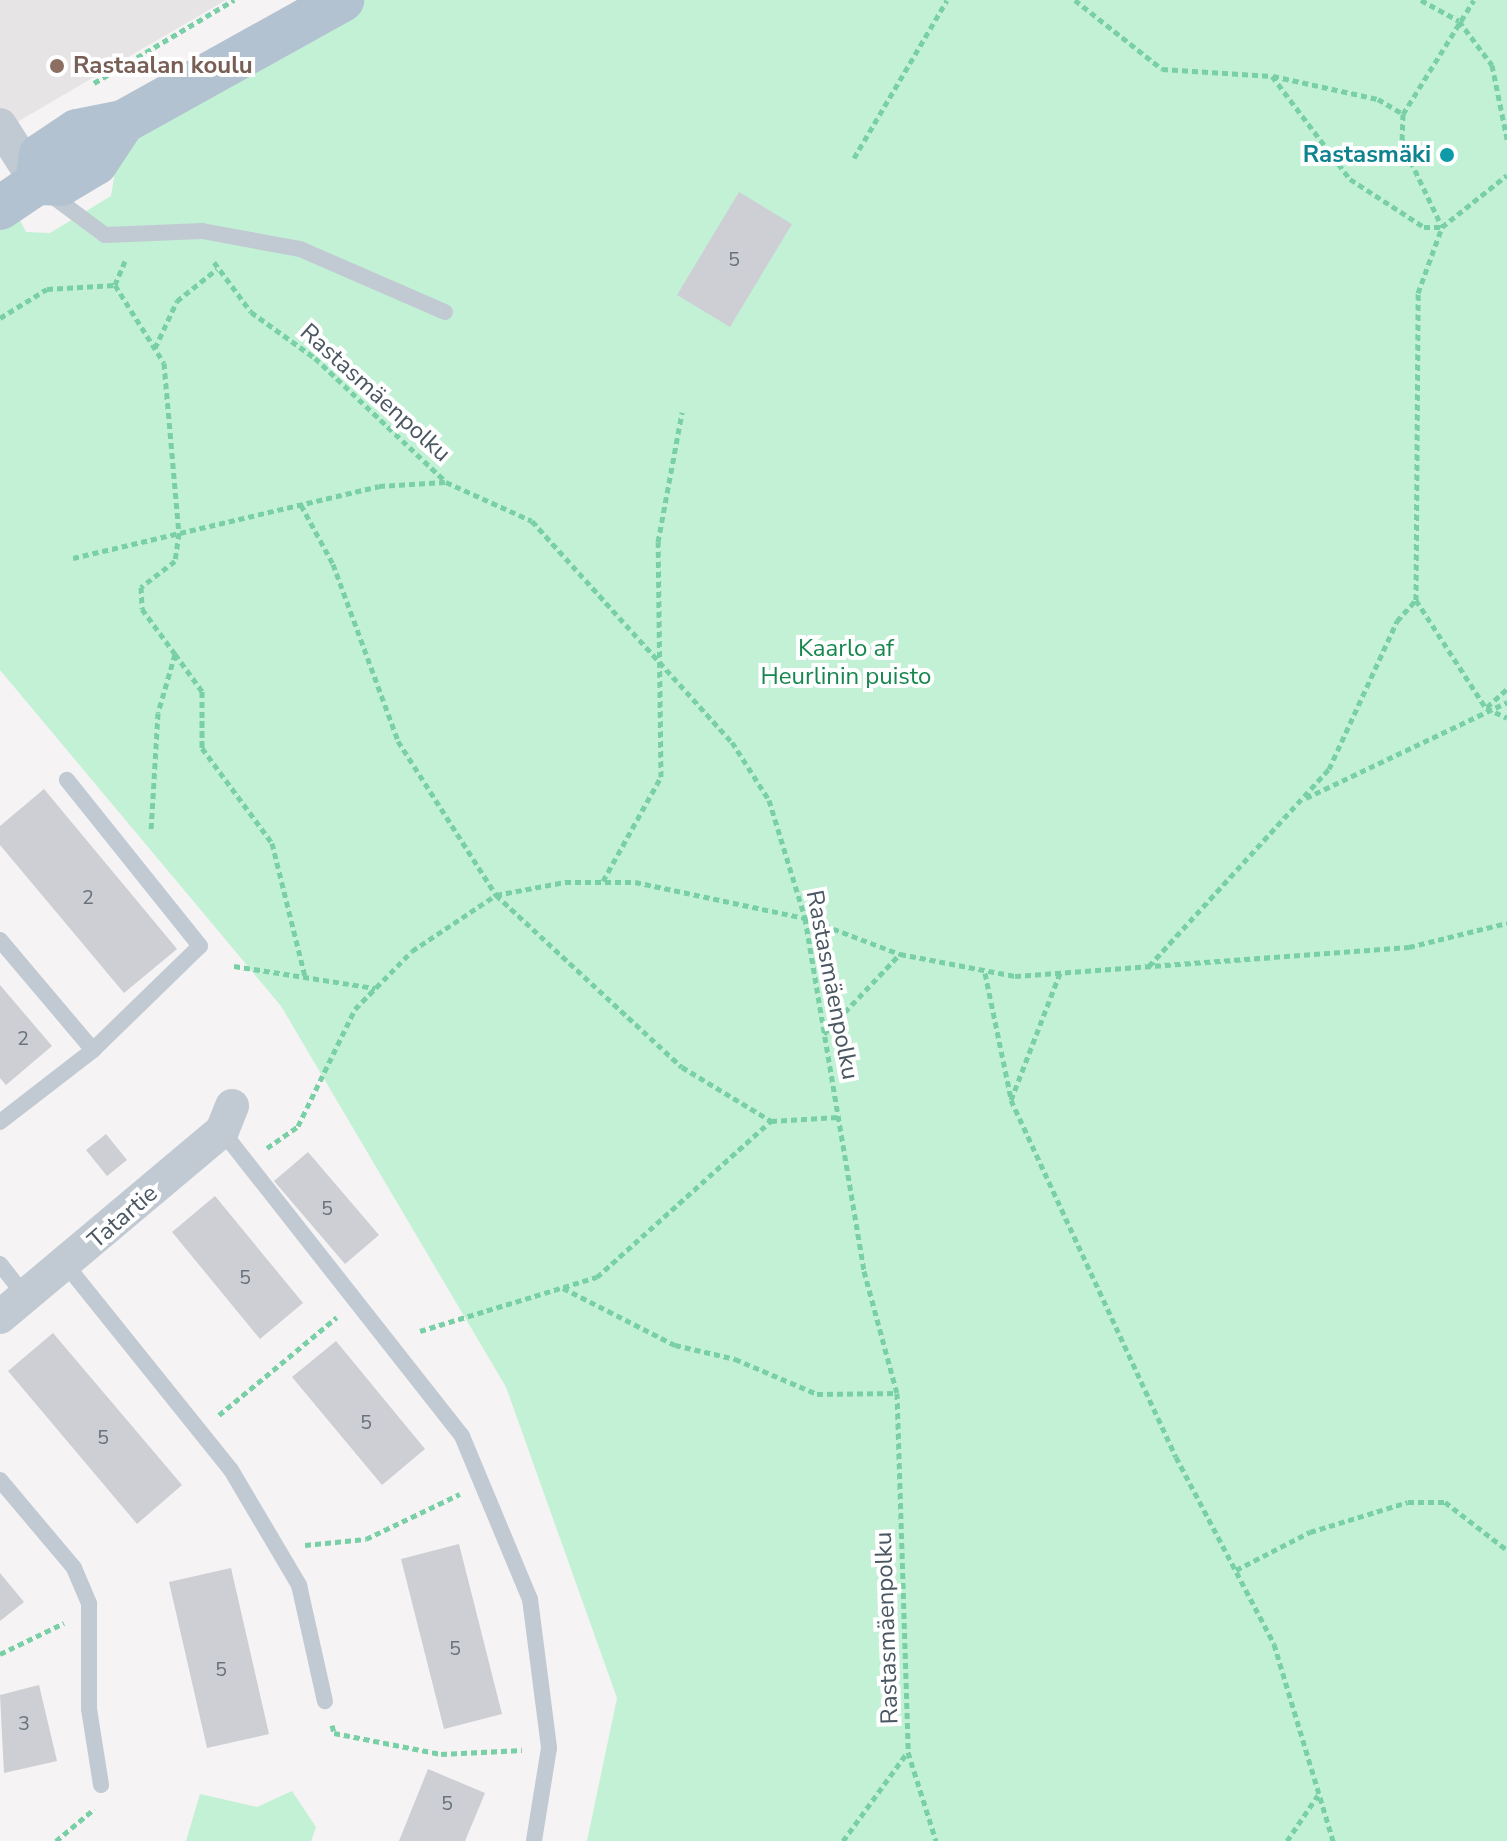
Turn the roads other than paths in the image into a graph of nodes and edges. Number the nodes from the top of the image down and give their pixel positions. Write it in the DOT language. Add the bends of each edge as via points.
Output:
graph roads {
  1 [pos="342,0"];
  2 [pos="0,125"];
  3 [pos="37,183"];
  4 [pos="0,208"];
  5 [pos="445,312"];
  6 [pos="67,780"];
  7 [pos="0,940"];
  8 [pos="93,1050"];
  9 [pos="227,1118"];
  10 [pos="0,1122"];
  11 [pos="0,1264"];
  12 [pos="67,1266"];
  13 [pos="13,1307"];
  14 [pos="0,1480"];
  15 [pos="325,1701"];
  16 [pos="101,1785"];
  17 [pos="534,1841"];
  1 -- 3 [label="main road" via="123,122 77,131 41,155"];
  2 -- 3 [label="street"];
  3 -- 4 [label="main road"];
  3 -- 5 [label="lane" via="105,235 134,238 202,231 300,249"];
  6 -- 8 [label="lane" via="200,946"];
  7 -- 8 [label="lane"];
  8 -- 10 [label="lane"];
  9 -- 12 [label="street, Tatartie"];
  9 -- 17 [label="lane" via="248,1163 462,1436 482,1483 530,1599 549,1748"];
  11 -- 13 [label="lane"];
  12 -- 13 [label="street, Tatartie"];
  12 -- 15 [label="lane" via="200,1431 276,1546 299,1585"];
  14 -- 16 [label="lane" via="74,1568 89,1613 89,1709"];
}
